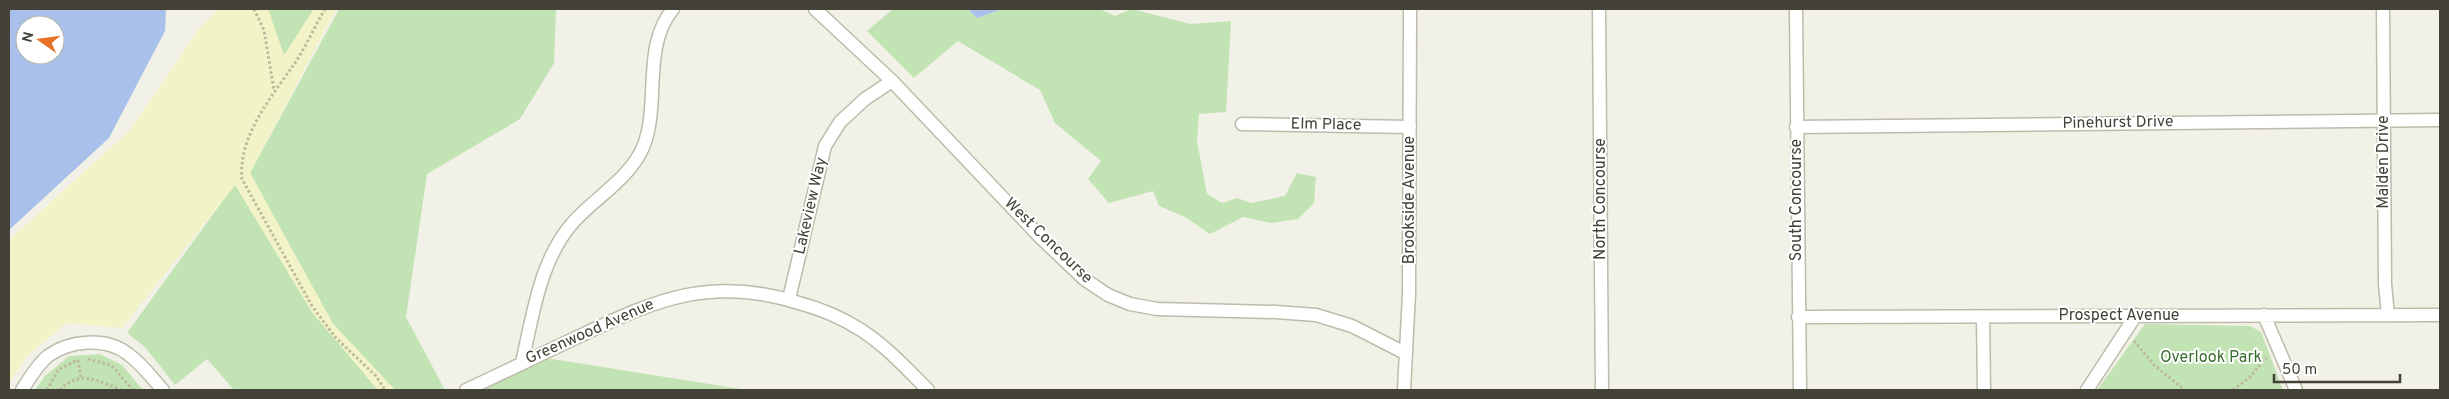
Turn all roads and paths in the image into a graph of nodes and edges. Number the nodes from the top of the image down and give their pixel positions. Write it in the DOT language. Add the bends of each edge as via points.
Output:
graph roads {
  1 [pos="254,9"];
  2 [pos="325,9"];
  3 [pos="673,9"];
  4 [pos="815,9"];
  5 [pos="1410,9"];
  6 [pos="1599,9"];
  7 [pos="1796,9"];
  8 [pos="2383,9"];
  9 [pos="892,81"];
  10 [pos="274,90"];
  11 [pos="2384,119"];
  12 [pos="2440,120"];
  13 [pos="1242,124"];
  14 [pos="1410,127"];
  15 [pos="1796,127"];
  16 [pos="789,299"];
  17 [pos="2136,315"];
  18 [pos="2264,315"];
  19 [pos="2388,315"];
  20 [pos="2440,315"];
  21 [pos="1798,317"];
  22 [pos="1983,317"];
  23 [pos="2126,331"];
  24 [pos="2277,345"];
  25 [pos="1405,352"];
  26 [pos="78,360"];
  27 [pos="522,362"];
  28 [pos="80,377"];
  29 [pos="22,390"];
  30 [pos="47,390"];
  31 [pos="60,390"];
  32 [pos="121,390"];
  33 [pos="133,390"];
  34 [pos="163,390"];
  35 [pos="385,390"];
  36 [pos="466,390"];
  37 [pos="928,390"];
  38 [pos="1404,390"];
  39 [pos="1602,390"];
  40 [pos="1800,390"];
  41 [pos="1984,390"];
  42 [pos="2087,390"];
  43 [pos="2184,390"];
  44 [pos="2233,390"];
  45 [pos="2296,390"];
  1 -- 10 [label="path" via="264,30"];
  2 -- 10 [label="path" via="296,62"];
  3 -- 27 [label="street" via="659,36 651,117 644,144 625,175 585,210 560,241 544,276"];
  4 -- 9 [label="street, West Concourse"];
  5 -- 14 [label="street, Brookside Avenue"];
  6 -- 39 [label="street, North Concourse"];
  7 -- 15 [label="street, South Concourse"];
  8 -- 11 [label="street, Malden Drive"];
  9 -- 16 [label="street, Lakeview Way" via="865,99 840,122 825,146"];
  9 -- 25 [label="street, West Concourse" via="1040,237 1084,278 1108,295 1130,304 1157,309 1316,316 1352,326"];
  10 -- 35 [label="path" via="249,139 241,166 242,179 312,306 336,338 376,376"];
  11 -- 12 [label="street, Pinehurst Drive"];
  11 -- 15 [label="street, Pinehurst Drive"];
  11 -- 19 [label="street, Malden Drive"];
  13 -- 14 [label="street, Elm Place"];
  14 -- 25 [label="street, Brookside Avenue" via="1409,294"];
  15 -- 21 [label="street, South Concourse"];
  16 -- 27 [label="street, Greenwood Avenue" via="736,290 682,294 638,308"];
  16 -- 37 [label="street, Greenwood Avenue" via="828,312 862,330 893,354"];
  17 -- 18 [label="street, Prospect Avenue"];
  17 -- 22 [label="street, Prospect Avenue"];
  17 -- 23 [label="street"];
  18 -- 19 [label="street, Prospect Avenue"];
  18 -- 24 [label="street"];
  19 -- 20 [label="street, Prospect Avenue"];
  21 -- 22 [label="street, Prospect Avenue"];
  21 -- 40 [label="street, South Concourse"];
  22 -- 41 [label="street"];
  23 -- 42 [label="street"];
  23 -- 43 [label="path" via="2155,366"];
  24 -- 44 [label="path" via="2249,378"];
  24 -- 45 [label="street"];
  25 -- 38 [label="street, Brookside Avenue"];
  26 -- 28 [label="path"];
  26 -- 30 [label="path" via="58,370"];
  26 -- 33 [label="path" via="94,359 111,364"];
  27 -- 36 [label="street, Greenwood Avenue"];
  28 -- 31 [label="path"];
  28 -- 32 [label="path"];
  29 -- 34 [label="street" via="48,356 87,342 114,346 132,357"];
}
